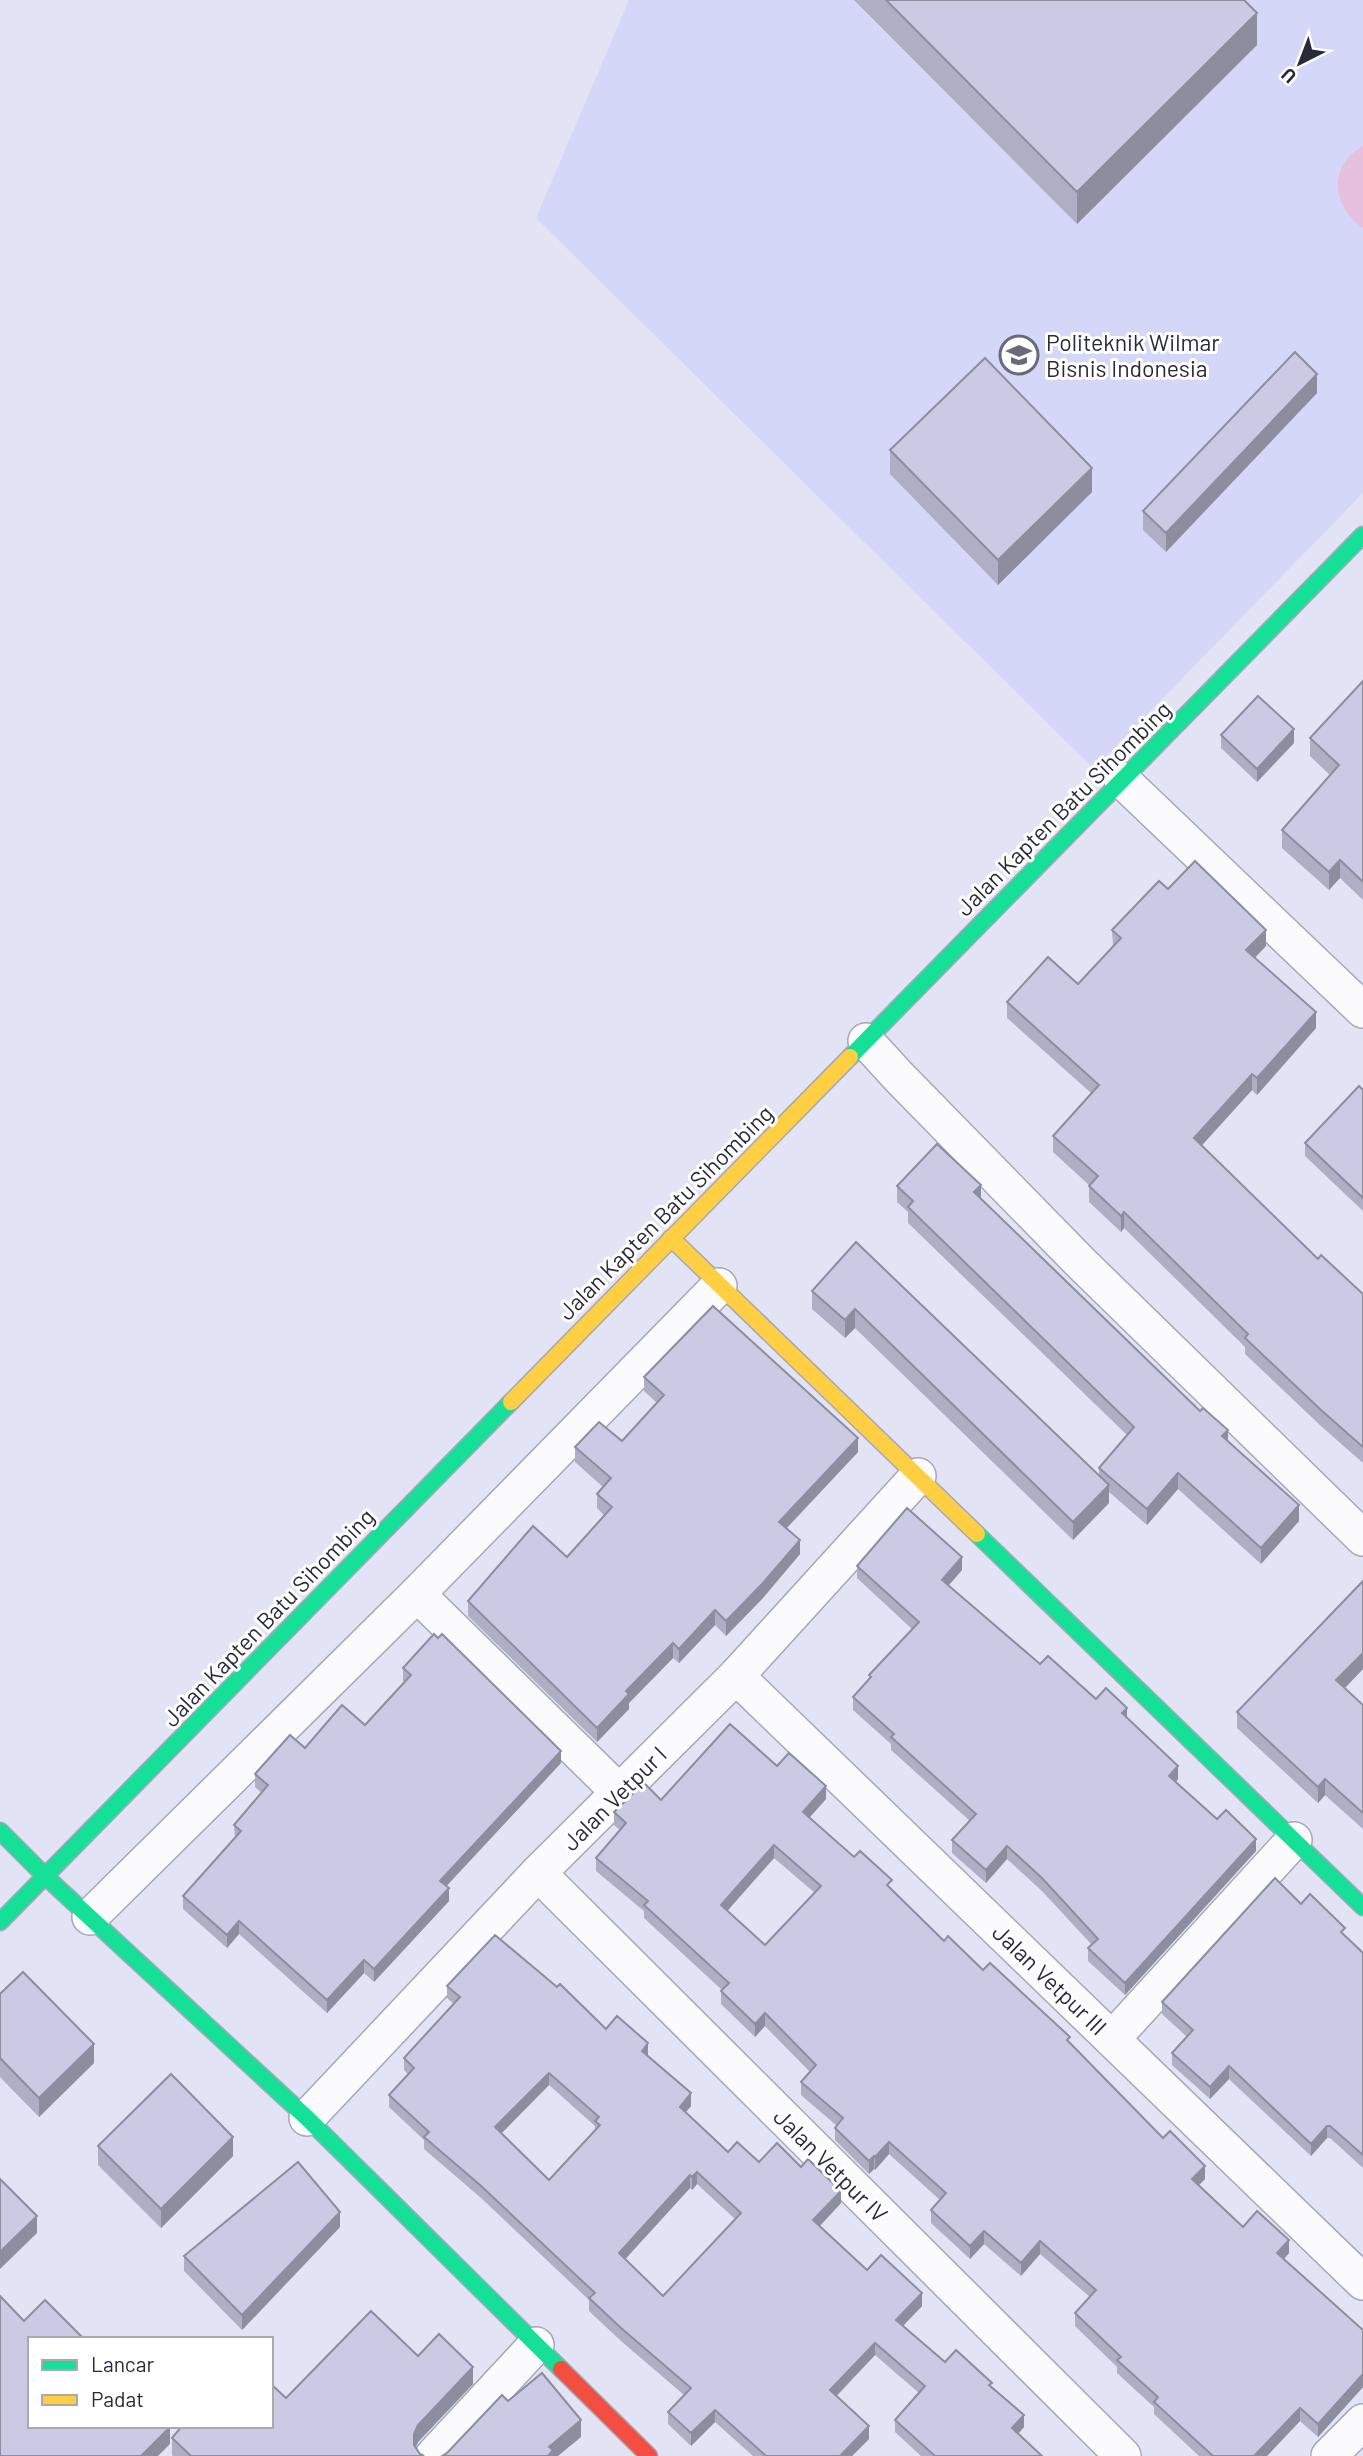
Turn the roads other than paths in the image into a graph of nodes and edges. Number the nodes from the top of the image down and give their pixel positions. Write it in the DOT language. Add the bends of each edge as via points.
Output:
graph roads {
  1 [pos="1363,535"];
  2 [pos="1122,780"];
  3 [pos="1363,1010"];
  4 [pos="866,1041"];
  5 [pos="671,1238"];
  6 [pos="719,1286"];
  7 [pos="918,1476"];
  8 [pos="1363,1538"];
  9 [pos="417,1594"];
  10 [pos="736,1676"];
  11 [pos="619,1793"];
  12 [pos="0,1831"];
  13 [pos="1294,1840"];
  14 [pos="538,1873"];
  15 [pos="45,1876"];
  16 [pos="1363,1907"];
  17 [pos="90,1917"];
  18 [pos="0,1922"];
  19 [pos="1112,2039"];
  20 [pos="307,2118"];
  21 [pos="1363,2283"];
  22 [pos="536,2345"];
  23 [pos="1363,2422"];
  24 [pos="433,2456"];
  25 [pos="649,2456"];
  26 [pos="1123,2456"];
  27 [pos="1329,2456"];
  1 -- 2 [label="street, Jalan Kapten Batu Sihombing"];
  2 -- 3 [label="street"];
  2 -- 4 [label="street, Jalan Kapten Batu Sihombing"];
  4 -- 5 [label="street, Jalan Kapten Batu Sihombing"];
  4 -- 8 [label="street" via="1080,1262"];
  5 -- 6 [label="street"];
  5 -- 15 [label="street, Jalan Kapten Batu Sihombing"];
  6 -- 7 [label="street"];
  6 -- 9 [label="street"];
  7 -- 10 [label="street, Jalan Vetpur I"];
  7 -- 13 [label="street"];
  9 -- 11 [label="street"];
  9 -- 17 [label="street"];
  10 -- 11 [label="street, Jalan Vetpur I"];
  10 -- 19 [label="street, Jalan Vetpur III"];
  11 -- 14 [label="street, Jalan Vetpur I"];
  12 -- 15 [label="street"];
  13 -- 16 [label="street"];
  13 -- 19 [label="street"];
  14 -- 20 [label="street, Jalan Vetpur I"];
  14 -- 26 [label="street, Jalan Vetpur IV"];
  15 -- 17 [label="street"];
  15 -- 18 [label="street, Jalan Kapten Batu Sihombing"];
  17 -- 20 [label="street"];
  19 -- 21 [label="street, Jalan Vetpur III"];
  20 -- 22 [label="street"];
  22 -- 24 [label="street"];
  22 -- 25 [label="street"];
  23 -- 27 [label="street"];
}
